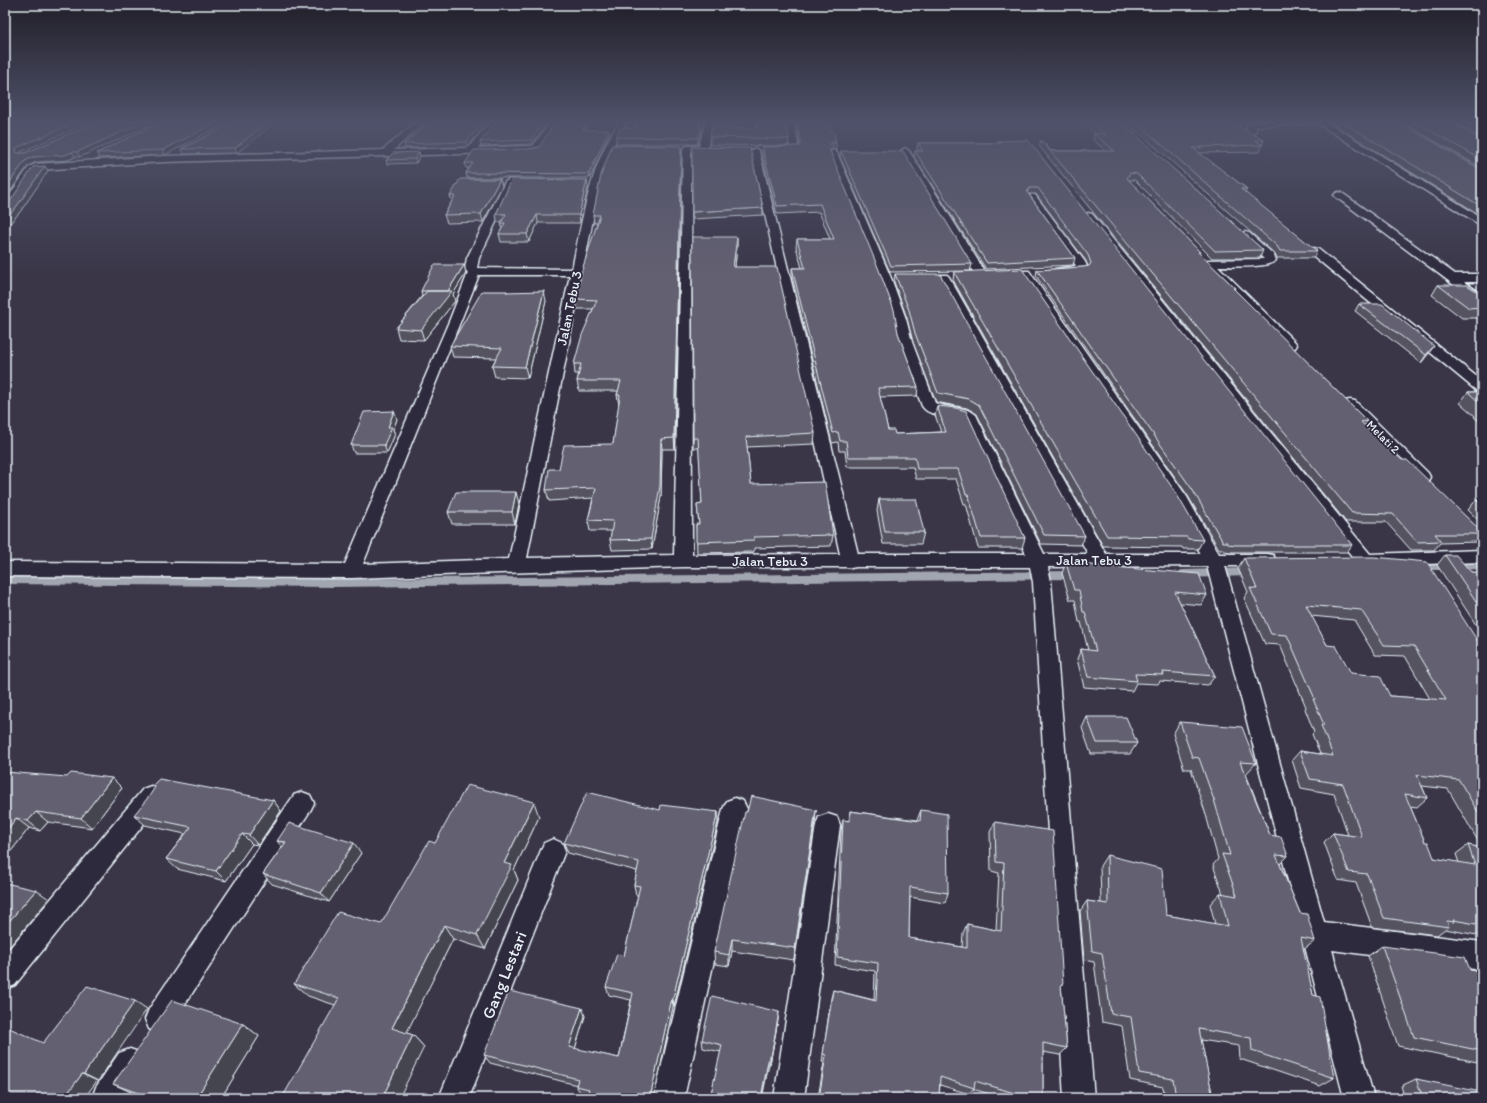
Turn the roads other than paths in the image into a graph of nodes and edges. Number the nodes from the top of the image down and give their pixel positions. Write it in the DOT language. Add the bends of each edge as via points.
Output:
graph roads {
  1 [pos="30,172"];
  2 [pos="598,172"];
  3 [pos="684,172"];
  4 [pos="757,172"];
  5 [pos="841,172"];
  6 [pos="918,172"];
  7 [pos="1401,172"];
  8 [pos="510,182"];
  9 [pos="1339,195"];
  10 [pos="1032,197"];
  11 [pos="1081,207"];
  12 [pos="5,209"];
  13 [pos="1482,223"];
  14 [pos="1235,226"];
  15 [pos="1314,251"];
  16 [pos="474,272"];
  17 [pos="576,272"];
  18 [pos="996,274"];
  19 [pos="981,275"];
  20 [pos="885,278"];
  21 [pos="899,278"];
  22 [pos="1452,278"];
  23 [pos="1482,278"];
  24 [pos="1482,300"];
  25 [pos="1298,352"];
  26 [pos="1482,388"];
  27 [pos="1342,397"];
  28 [pos="1432,486"];
  29 [pos="1482,556"];
  30 [pos="1100,560"];
  31 [pos="1280,560"];
  32 [pos="1342,560"];
  33 [pos="1365,560"];
  34 [pos="683,561"];
  35 [pos="850,562"];
  36 [pos="517,565"];
  37 [pos="5,569"];
  38 [pos="1216,569"];
  39 [pos="1040,570"];
  40 [pos="351,571"];
  41 [pos="152,797"];
  42 [pos="302,803"];
  43 [pos="736,809"];
  44 [pos="828,825"];
  45 [pos="553,851"];
  46 [pos="1314,934"];
  47 [pos="1482,956"];
  48 [pos="5,975"];
  49 [pos="107,1098"];
  50 [pos="454,1098"];
  51 [pos="669,1098"];
  52 [pos="789,1098"];
  53 [pos="1078,1098"];
  54 [pos="1359,1098"];
  1 -- 12 [label="street"];
  2 -- 17 [label="street, Jalan Tebu 3" via="591,183"];
  3 -- 34 [label="street"];
  4 -- 35 [label="street"];
  5 -- 20 [label="street"];
  6 -- 19 [label="street"];
  7 -- 13 [label="street"];
  8 -- 16 [label="street" via="473,258 471,269"];
  9 -- 22 [label="street"];
  10 -- 38 [label="street" via="1082,269 1018,273 1181,501"];
  11 -- 33 [label="street"];
  14 -- 25 [label="street" via="1269,256 1270,260 1206,260"];
  15 -- 26 [label="street"];
  16 -- 17 [label="street"];
  16 -- 40 [label="street"];
  17 -- 36 [label="street, Jalan Tebu 3"];
  18 -- 19 [label="street"];
  19 -- 30 [label="street" via="936,277"];
  20 -- 21 [label="street"];
  20 -- 39 [label="street" via="929,406 938,410 966,413 971,418"];
  22 -- 23 [label="street"];
  22 -- 24 [label="street"];
  27 -- 28 [label="street, Melati 2"];
  29 -- 33 [label="street" via="1426,566"];
  30 -- 38 [label="street, Jalan Tebu 3"];
  30 -- 39 [label="street, Jalan Tebu 3"];
  31 -- 38 [label="street, Jalan Tebu 3"];
  32 -- 33 [label="street"];
  34 -- 35 [label="street, Jalan Tebu 3"];
  34 -- 36 [label="street, Jalan Tebu 3"];
  35 -- 39 [label="street, Jalan Tebu 3"];
  36 -- 40 [label="street"];
  37 -- 40 [label="street"];
  38 -- 46 [label="street"];
  39 -- 53 [label="street"];
  41 -- 48 [label="street"];
  42 -- 49 [label="street"];
  43 -- 51 [label="street"];
  44 -- 52 [label="street"];
  45 -- 50 [label="street, Gang Lestari"];
  46 -- 47 [label="street"];
  46 -- 54 [label="street"];
}
